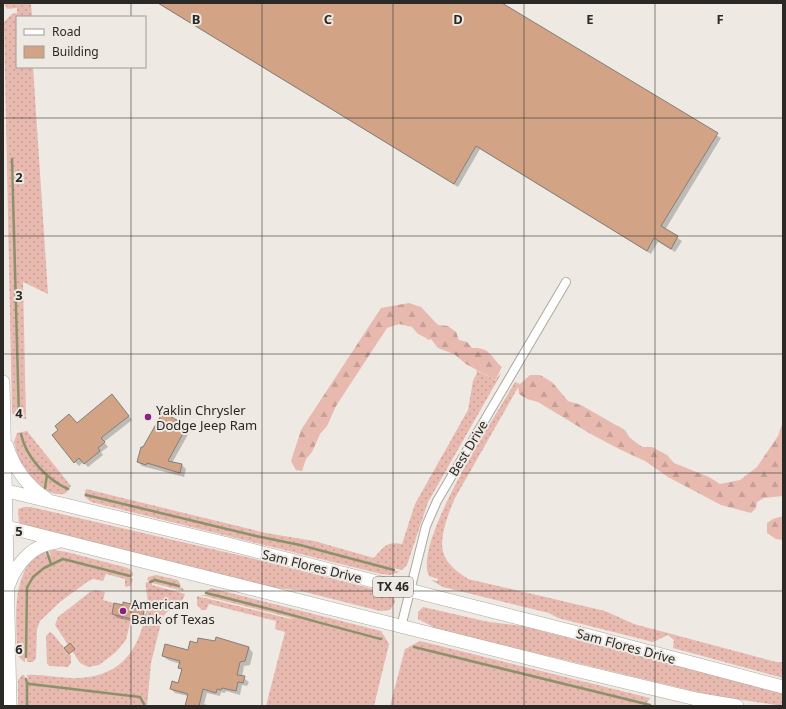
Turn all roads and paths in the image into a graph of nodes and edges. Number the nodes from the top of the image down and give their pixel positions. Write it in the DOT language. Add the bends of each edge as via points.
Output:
graph roads {
  1 [pos="566,282"];
  2 [pos="3,382"];
  3 [pos="4,439"];
  4 [pos="4,490"];
  5 [pos="54,503"];
  6 [pos="4,527"];
  7 [pos="62,542"];
  8 [pos="5,566"];
  9 [pos="7,588"];
  10 [pos="409,591"];
  11 [pos="401,627"];
  12 [pos="783,688"];
  13 [pos="10,706"];
  14 [pos="737,706"];
  1 -- 10 [label="street, Best Drive" via="444,487 426,526"];
  2 -- 3 [label="main road"];
  3 -- 4 [label="main road"];
  3 -- 5 [label="main road" via="11,457 24,477 37,492"];
  4 -- 5 [label="main road, Sam Flores Drive / TX 46"];
  4 -- 6 [label="main road"];
  5 -- 10 [label="main road, Sam Flores Drive / TX 46" via="224,543"];
  6 -- 7 [label="main road"];
  6 -- 8 [label="main road"];
  7 -- 9 [label="main road" via="42,545 29,553 18,565"];
  7 -- 11 [label="main road"];
  8 -- 9 [label="main road"];
  9 -- 13 [label="main road"];
  10 -- 11 [label="street, Best Drive"];
  10 -- 12 [label="main road, Sam Flores Drive / TX 46"];
  11 -- 14 [label="main road" via="683,696"];
}
